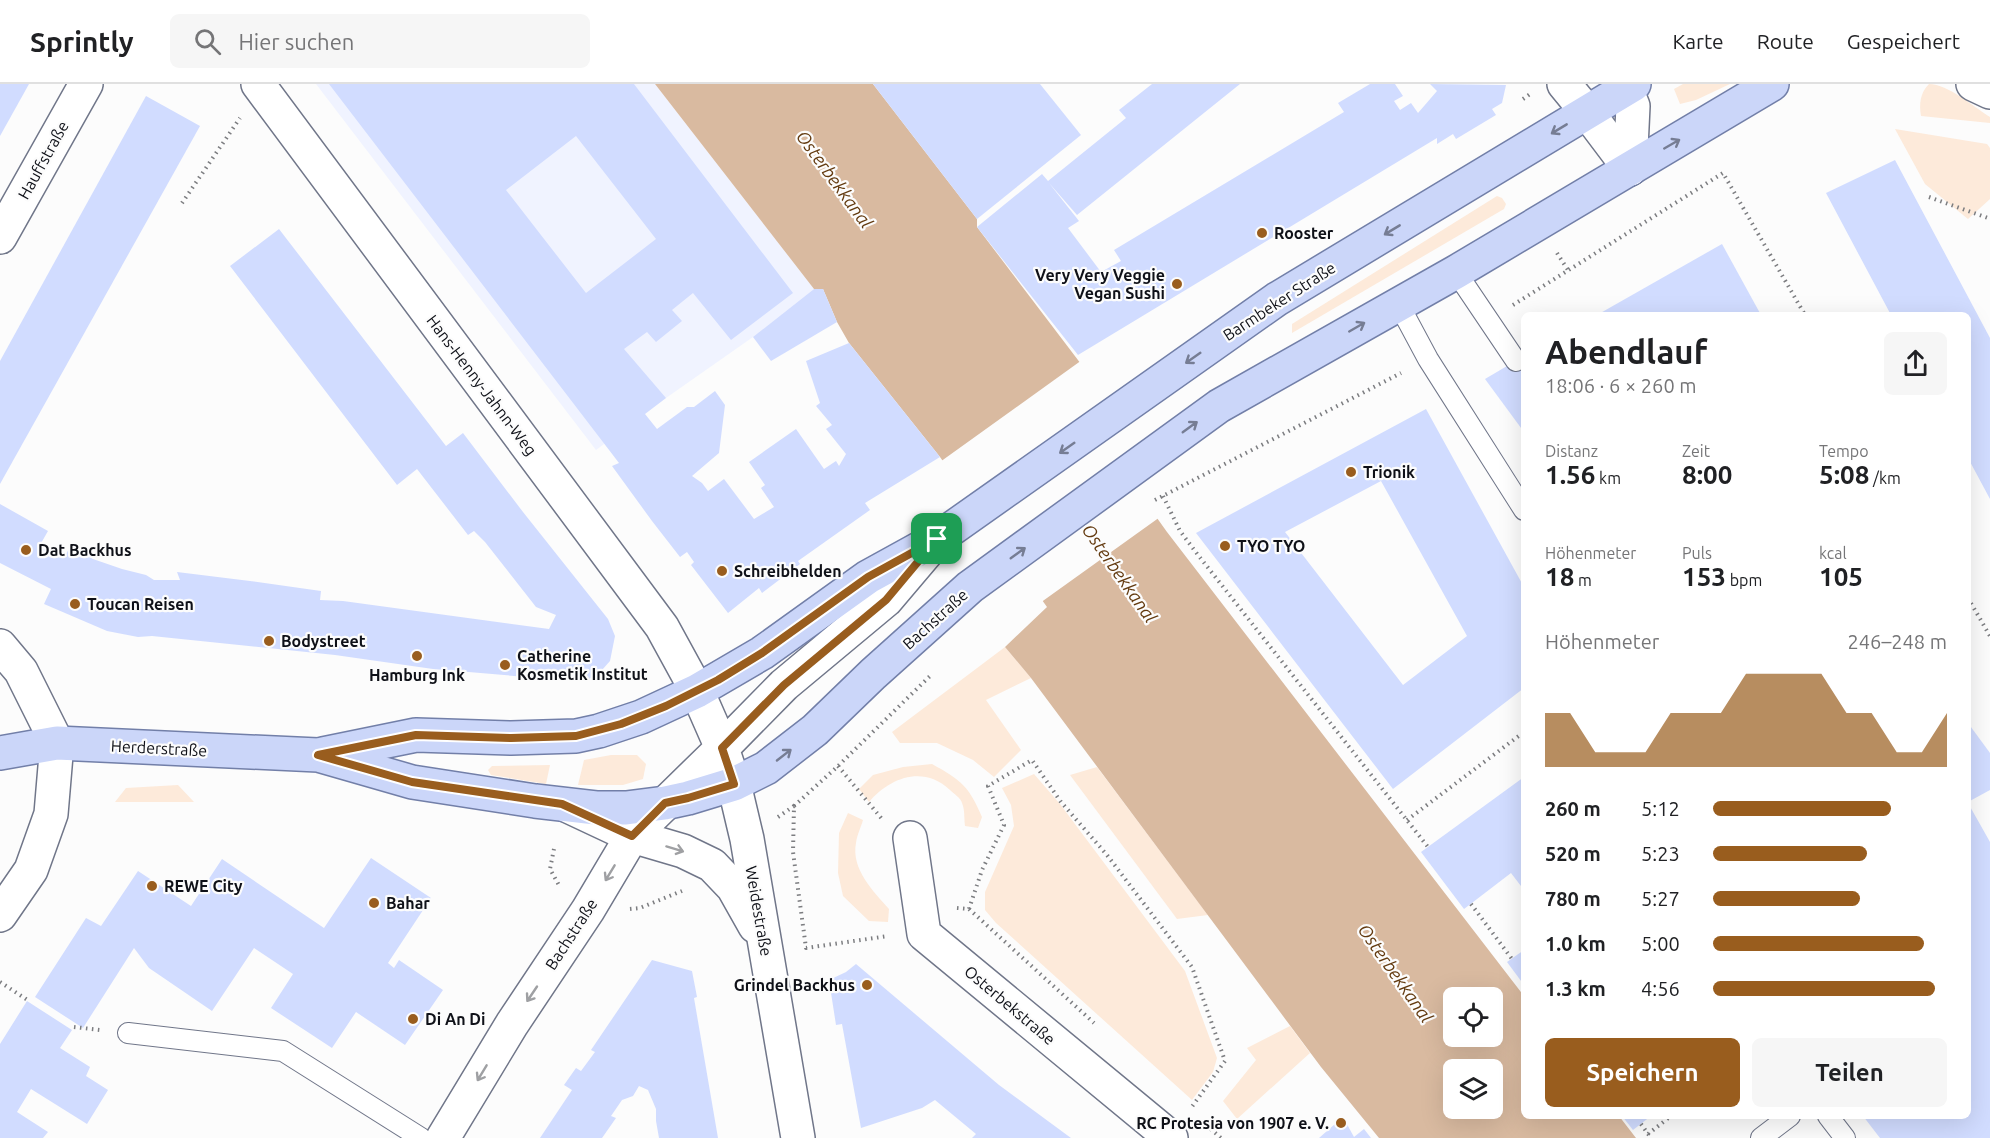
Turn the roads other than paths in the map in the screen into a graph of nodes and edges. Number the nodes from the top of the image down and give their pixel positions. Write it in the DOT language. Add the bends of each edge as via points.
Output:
graph roads {
  1 [pos="86,84"];
  2 [pos="258,84"];
  3 [pos="1564,84"];
  4 [pos="1772,84"];
  5 [pos="1974,84"];
  6 [pos="1628,85"];
  7 [pos="1990,92"];
  8 [pos="1587,112"];
  9 [pos="1630,169"];
  10 [pos="0,237"];
  11 [pos="1456,272"];
  12 [pos="1398,303"];
  13 [pos="1516,361"];
  14 [pos="1521,505"];
  15 [pos="937,539"];
  16 [pos="0,646"];
  17 [pos="697,692"];
  18 [pos="57,743"];
  19 [pos="722,748"];
  20 [pos="0,753"];
  21 [pos="318,755"];
  22 [pos="734,784"];
  23 [pos="665,803"];
  24 [pos="562,804"];
  25 [pos="632,836"];
  26 [pos="910,838"];
  27 [pos="0,915"];
  28 [pos="765,946"];
  29 [pos="128,1033"];
  30 [pos="1786,1119"];
  31 [pos="1830,1119"];
  32 [pos="421,1138"];
  33 [pos="443,1138"];
  34 [pos="798,1138"];
  35 [pos="1171,1138"];
  36 [pos="1761,1138"];
  37 [pos="1845,1138"];
  1 -- 10 [label="street, Hauffstraße"];
  2 -- 17 [label="street, Hans-Henny-Jahnn-Weg" via="662,627"];
  3 -- 8 [label="street"];
  9 -- 4 [label="main road, one-way"];
  5 -- 7 [label="street"];
  6 -- 8 [label="main road, Barmbeker Straße"];
  6 -- 9 [label="street" via="1634,106"];
  8 -- 9 [label="street"];
  8 -- 15 [label="main road, Barmbeker Straße, one-way" via="1277,299"];
  9 -- 11 [label="main road"];
  11 -- 12 [label="main road"];
  11 -- 13 [label="lane"];
  12 -- 14 [label="lane" via="1428,359"];
  22 -- 12 [label="main road, Bachstraße, one-way" via="766,768 815,730 970,587 1143,461 1219,406"];
  15 -- 17 [label="main road" via="868,577 762,653"];
  15 -- 19 [label="street, Bachstraße" via="886,600 784,685"];
  16 -- 18 [label="street" via="21,671"];
  17 -- 19 [label="street, Weidestraße"];
  17 -- 21 [label="main road, Herderstraße" via="631,721 576,736 416,735"];
  18 -- 20 [label="main road, Herderstraße"];
  18 -- 21 [label="main road, Herderstraße"];
  18 -- 27 [label="street" via="51,814 31,870"];
  19 -- 22 [label="street, Weidestraße"];
  19 -- 23 [label="street, Bachstraße"];
  21 -- 24 [label="main road, Herderstraße" via="412,782"];
  22 -- 23 [label="main road, Herderstraße"];
  22 -- 28 [label="street, Weidestraße"];
  23 -- 24 [label="main road, Herderstraße" via="611,808"];
  23 -- 25 [label="street, Bachstraße"];
  24 -- 25 [label="street"];
  25 -- 28 [label="street, one-way" via="683,851 712,865 733,887"];
  25 -- 33 [label="street, Bachstraße, one-way"];
  26 -- 35 [label="street, Osterbekstraße" via="924,933"];
  28 -- 34 [label="street, Weidestraße"];
  29 -- 32 [label="lane" via="283,1051"];
  30 -- 36 [label="lane"];
  31 -- 37 [label="lane"];
}
